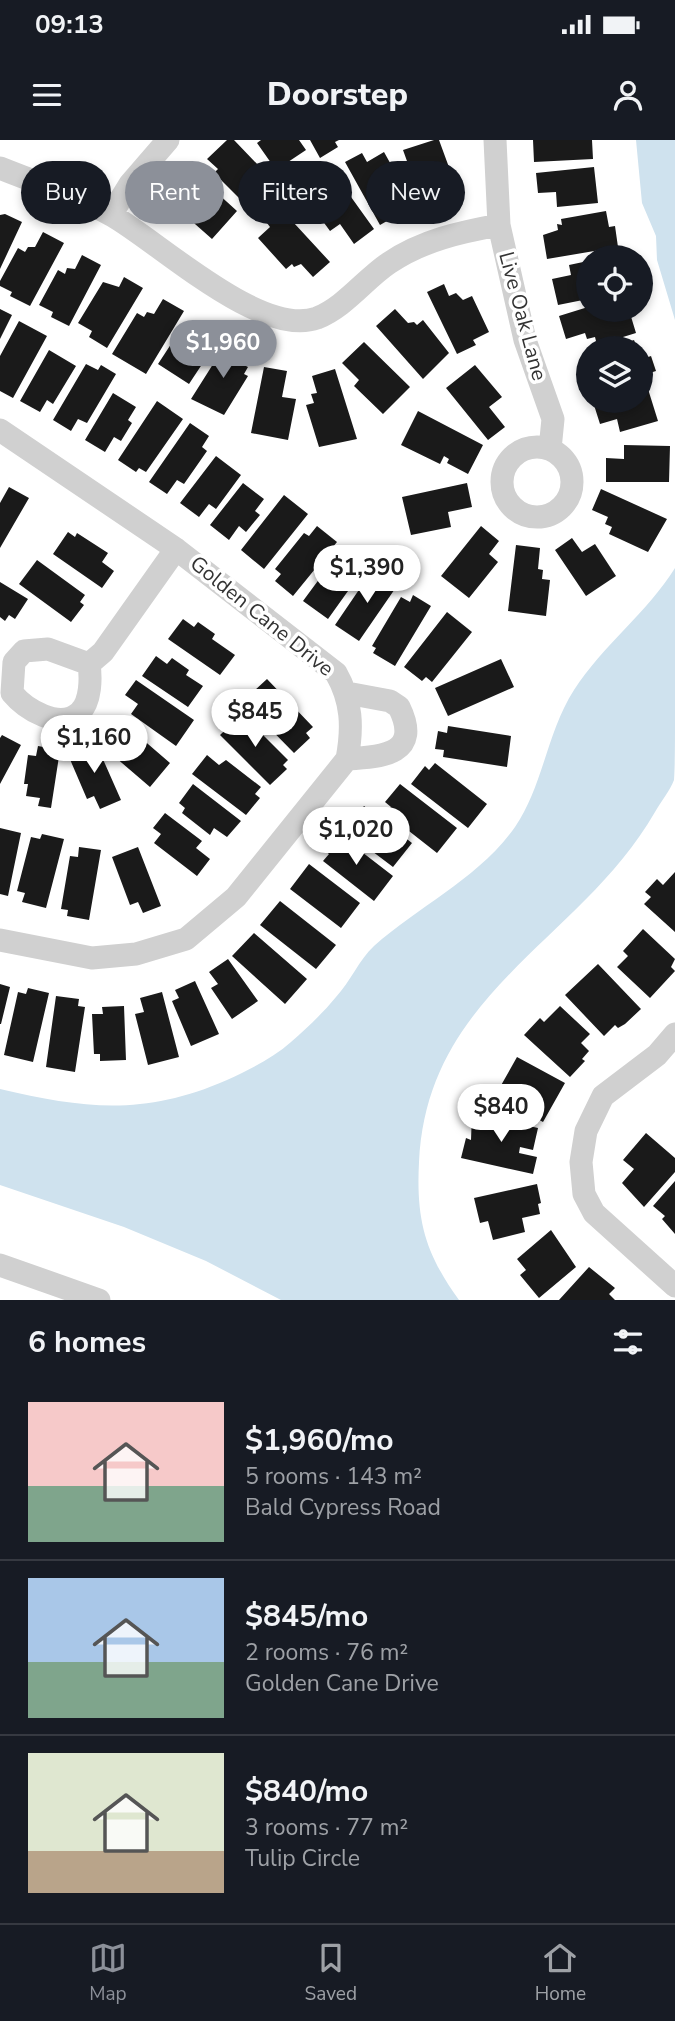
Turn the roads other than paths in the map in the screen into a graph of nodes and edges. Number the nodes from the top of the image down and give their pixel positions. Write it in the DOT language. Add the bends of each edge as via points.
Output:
graph roads {
  1 [pos="168,140"];
  2 [pos="495,140"];
  3 [pos="0,168"];
  4 [pos="21,177"];
  5 [pos="111,215"];
  6 [pos="499,225"];
  7 [pos="0,430"];
  8 [pos="551,449"];
  9 [pos="177,549"];
  10 [pos="89,664"];
  11 [pos="347,693"];
  12 [pos="347,759"];
  13 [pos="0,940"];
  14 [pos="675,1034"];
  15 [pos="0,1265"];
  16 [pos="675,1286"];
  17 [pos="99,1300"];
  1 -- 5 [label="street" via="130,184"];
  2 -- 6 [label="street, Live Oak Lane"];
  3 -- 4 [label="street"];
  5 -- 6 [label="street" via="251,310 287,320 317,318 390,262 448,234"];
  6 -- 8 [label="street, Live Oak Lane" via="525,340 553,419"];
  7 -- 9 [label="street, Golden Cane Drive"];
  9 -- 10 [label="street" via="103,652"];
  9 -- 11 [label="street, Golden Cane Drive" via="336,673"];
  11 -- 12 [label="street, Golden Cane Drive" via="352,731"];
  11 -- 12 [label="street" via="390,701 399,707 405,729 402,745 391,754"];
  12 -- 13 [label="street" via="236,897 186,939 136,954 92,958"];
  14 -- 16 [label="street" via="657,1055 603,1096 586,1131 581,1163 584,1194 594,1213"];
  15 -- 17 [label="street"];
}
